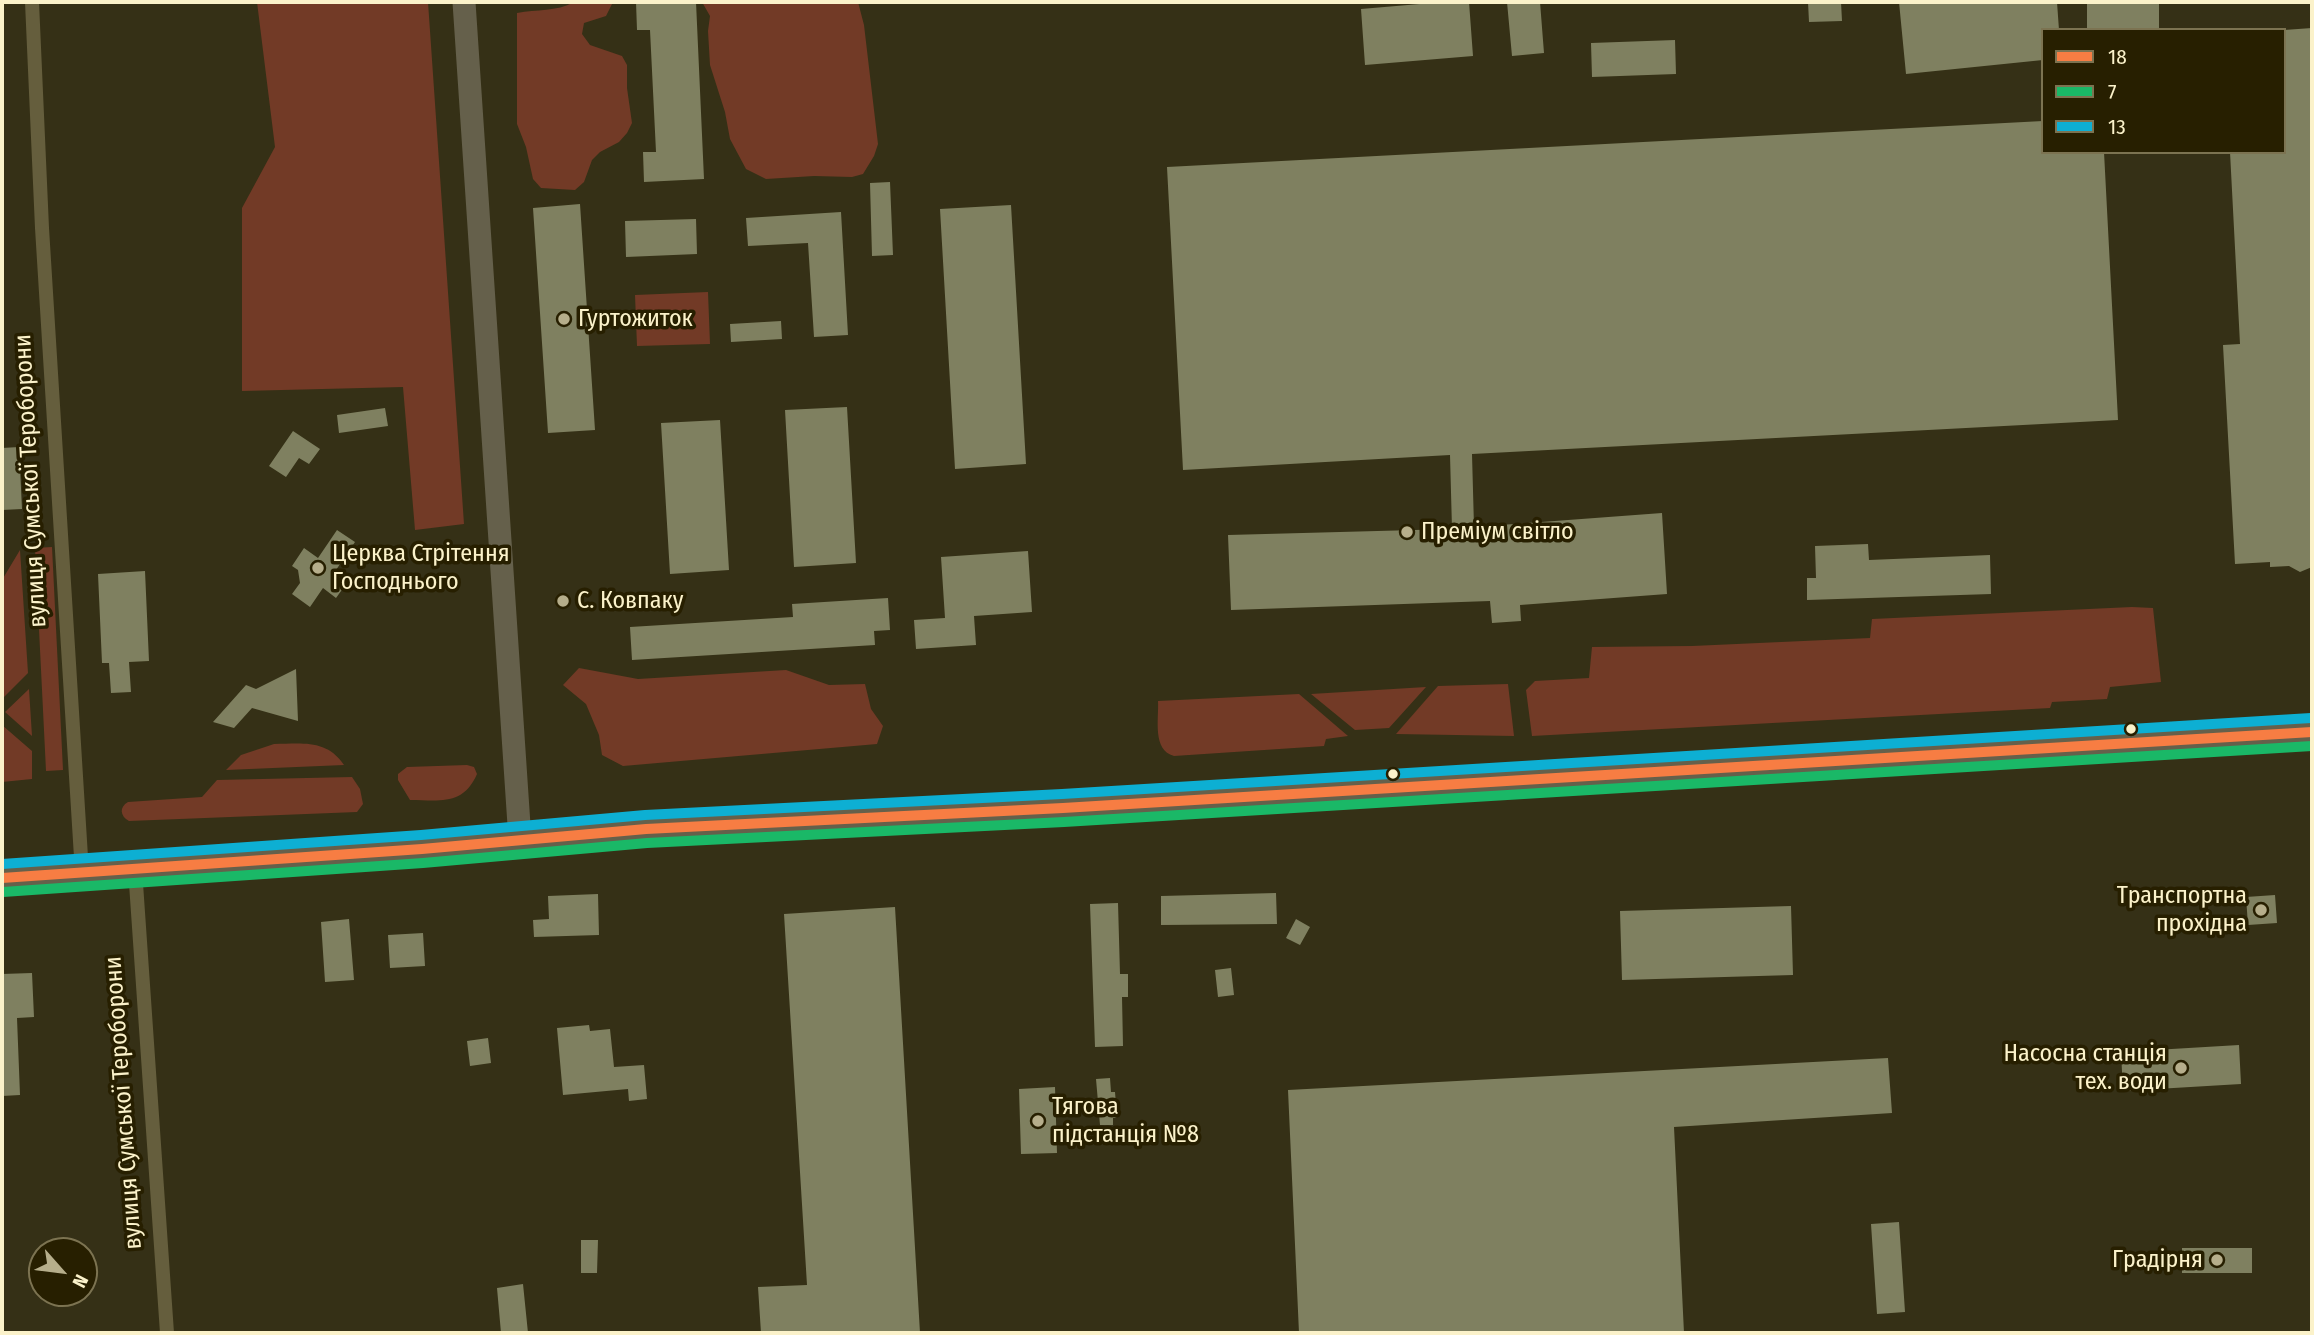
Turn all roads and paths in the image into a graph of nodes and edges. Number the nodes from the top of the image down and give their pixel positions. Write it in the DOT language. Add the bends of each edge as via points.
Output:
graph roads {
  1 [pos="32,2"];
  2 [pos="464,2"];
  3 [pos="2312,732"];
  4 [pos="520,840"];
  5 [pos="135,869"];
  6 [pos="82,873"];
  7 [pos="2,878"];
  8 [pos="167,1333"];
  1 -- 6 [label="street, вулиця Сумської Тероборони"];
  2 -- 4 [label="main road"];
  3 -- 4 [label="main road"];
  4 -- 5 [label="main road"];
  5 -- 6 [label="main road"];
  5 -- 8 [label="street, вулиця Сумської Тероборони"];
  6 -- 7 [label="main road"];
}
